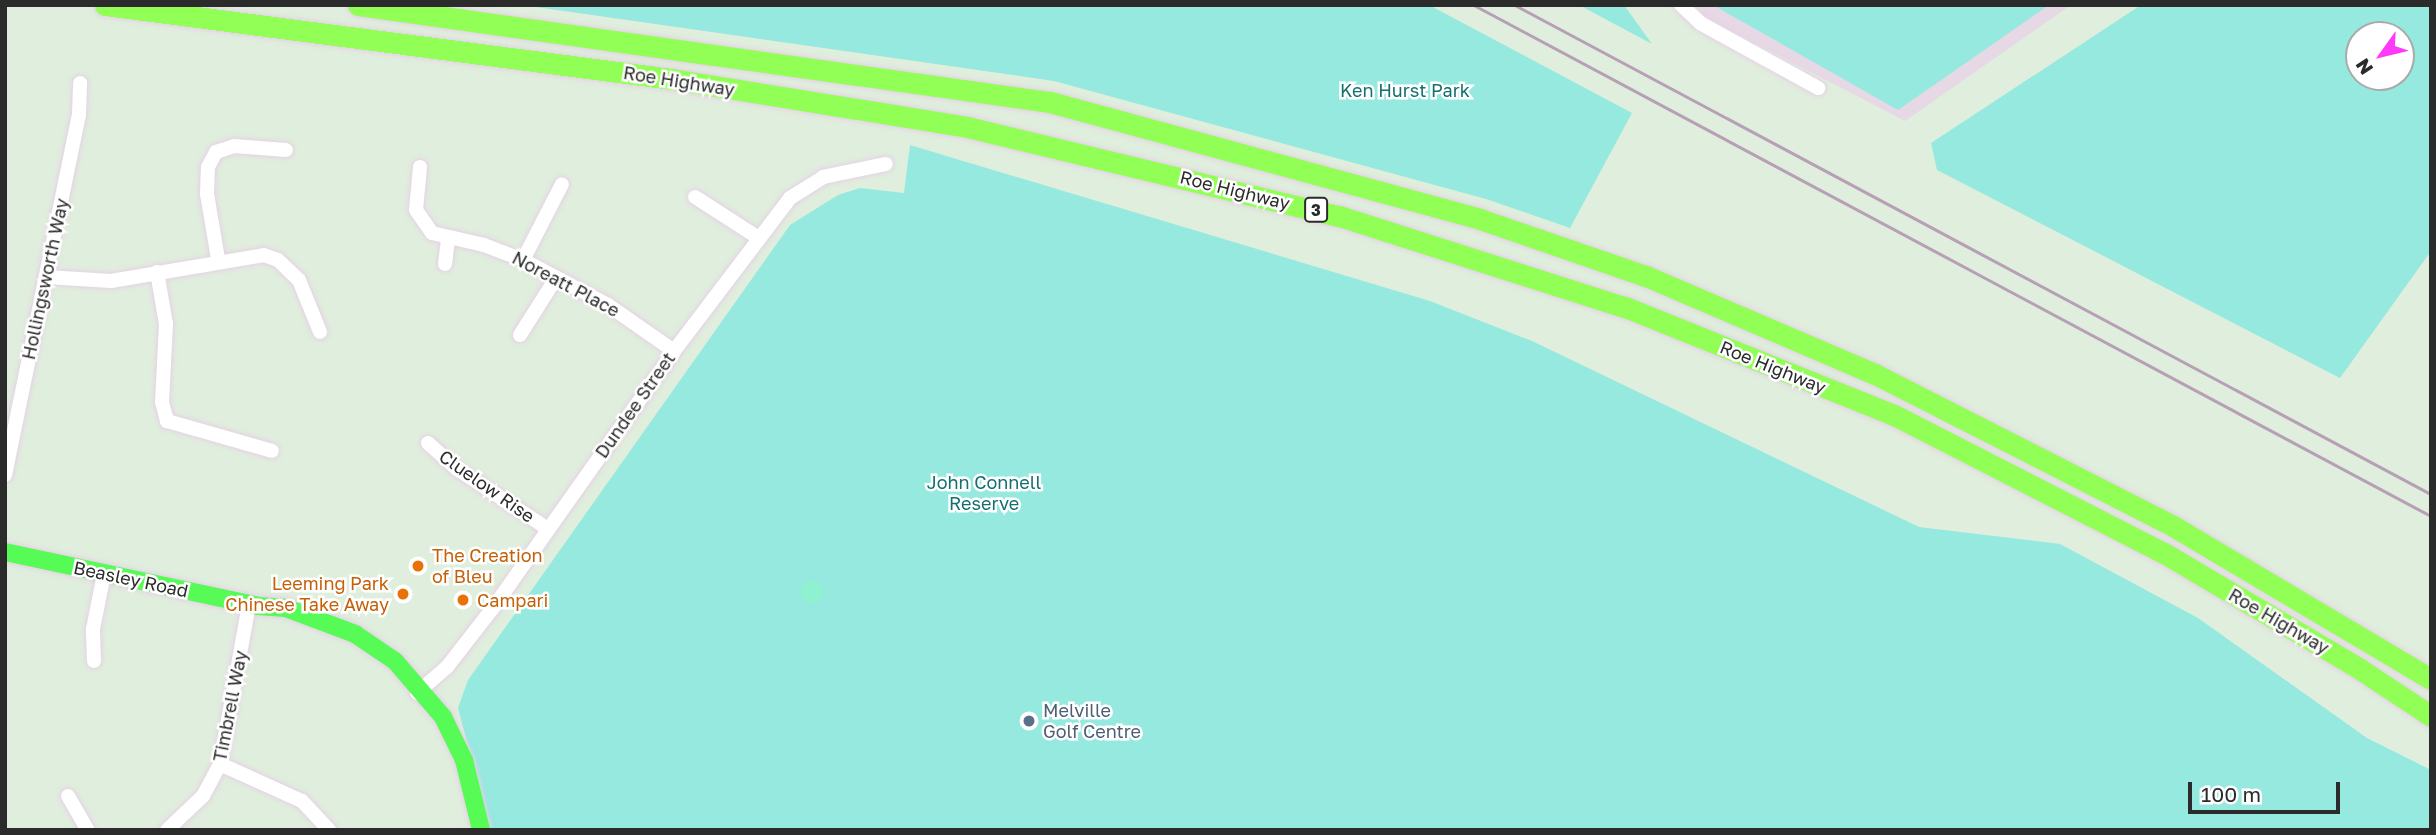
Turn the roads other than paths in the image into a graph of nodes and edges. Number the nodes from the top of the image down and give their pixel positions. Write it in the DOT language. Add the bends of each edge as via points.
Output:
graph roads {
  1 [pos="105,5"];
  2 [pos="358,5"];
  3 [pos="1681,5"];
  4 [pos="80,83"];
  5 [pos="1818,88"];
  6 [pos="286,150"];
  7 [pos="886,164"];
  8 [pos="420,167"];
  9 [pos="562,184"];
  10 [pos="695,197"];
  11 [pos="757,237"];
  12 [pos="448,239"];
  13 [pos="218,259"];
  14 [pos="523,260"];
  15 [pos="445,264"];
  16 [pos="157,272"];
  17 [pos="46,277"];
  18 [pos="556,278"];
  19 [pos="320,332"];
  20 [pos="520,335"];
  21 [pos="674,351"];
  22 [pos="428,443"];
  23 [pos="272,451"];
  24 [pos="5,475"];
  25 [pos="548,528"];
  26 [pos="5,552"];
  27 [pos="104,574"];
  28 [pos="253,606"];
  29 [pos="94,661"];
  30 [pos="2431,679"];
  31 [pos="420,691"];
  32 [pos="2431,716"];
  33 [pos="220,764"];
  34 [pos="68,796"];
  35 [pos="88,830"];
  36 [pos="167,830"];
  37 [pos="329,830"];
  38 [pos="472,830"];
  39 [pos="481,830"];
  1 -- 32 [label="highway, Roe Highway / 3" via="672,79 967,127 1339,216 1625,307 1894,415 2164,553"];
  2 -- 30 [label="highway, Roe Highway / 3" via="1050,102 1480,219 1646,276 1875,374 2173,526"];
  3 -- 5 [label="street" via="1700,23"];
  4 -- 17 [label="street, Hollingsworth Way" via="79,115"];
  6 -- 13 [label="street" via="234,146 216,152 208,167 207,194"];
  7 -- 11 [label="street, Dundee Street" via="859,166 811,183 790,198"];
  8 -- 12 [label="street, Noreatt Place" via="416,211 432,233"];
  9 -- 14 [label="street"];
  10 -- 11 [label="street"];
  11 -- 21 [label="street, Dundee Street"];
  12 -- 14 [label="street, Noreatt Place" via="484,245"];
  12 -- 15 [label="street"];
  13 -- 16 [label="street"];
  13 -- 19 [label="street" via="247,254 278,260 306,290"];
  14 -- 18 [label="street, Noreatt Place"];
  16 -- 17 [label="street" via="89,283"];
  16 -- 23 [label="street" via="166,324 162,402 167,421"];
  17 -- 24 [label="street, Hollingsworth Way"];
  18 -- 20 [label="street"];
  18 -- 21 [label="street, Noreatt Place" via="608,305"];
  21 -- 25 [label="street, Dundee Street"];
  22 -- 25 [label="street, Cluelow Rise" via="457,469"];
  25 -- 31 [label="street, Dundee Street" via="457,654"];
  26 -- 27 [label="main road, Beasley Road"];
  27 -- 28 [label="main road, Beasley Road"];
  27 -- 29 [label="street" via="93,629"];
  28 -- 31 [label="main road, Beasley Road" via="331,630 363,647"];
  28 -- 33 [label="street, Timbrell Way"];
  31 -- 38 [label="main road, Beasley Road" via="450,748"];
  31 -- 39 [label="main road, Beasley Road" via="443,716 464,760"];
  33 -- 36 [label="street, Timbrell Way" via="203,796"];
  33 -- 37 [label="street" via="302,801"];
  34 -- 35 [label="street"];
}
